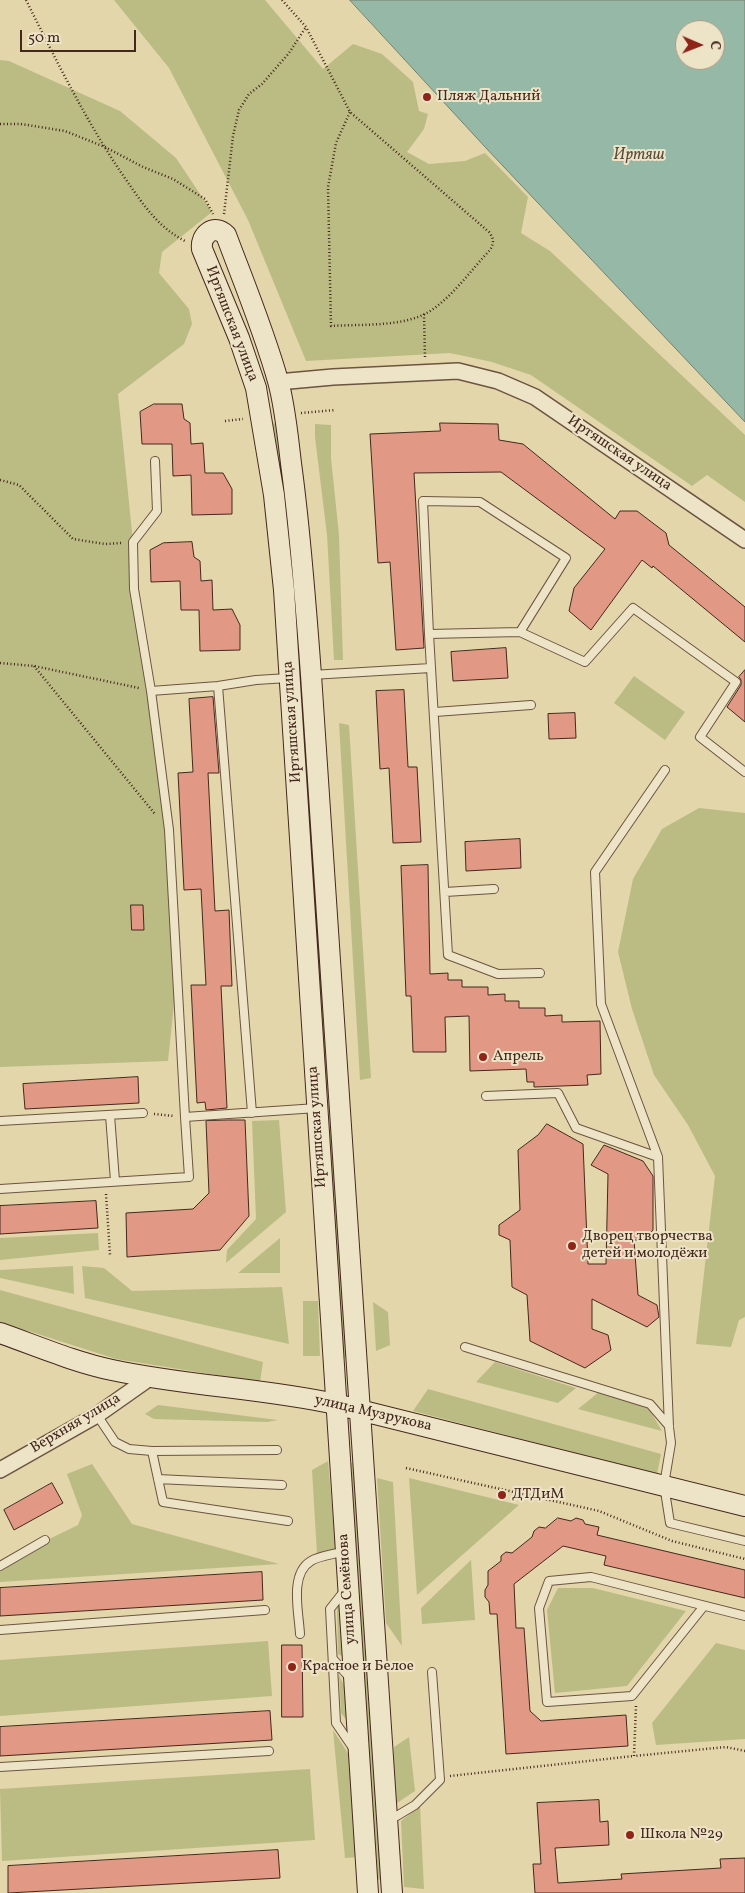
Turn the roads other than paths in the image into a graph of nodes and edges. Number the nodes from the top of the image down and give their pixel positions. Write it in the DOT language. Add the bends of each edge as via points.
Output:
graph roads {
  1 [pos="278,382"];
  2 [pos="256,388"];
  3 [pos="155,461"];
  4 [pos="745,540"];
  5 [pos="520,632"];
  6 [pos="429,634"];
  7 [pos="431,668"];
  8 [pos="311,675"];
  9 [pos="290,678"];
  10 [pos="218,686"];
  11 [pos="150,691"];
  12 [pos="531,705"];
  13 [pos="435,712"];
  14 [pos="665,770"];
  15 [pos="745,772"];
  16 [pos="494,889"];
  17 [pos="444,892"];
  18 [pos="540,973"];
  19 [pos="486,1096"];
  20 [pos="340,1106"];
  21 [pos="317,1108"];
  22 [pos="143,1113"];
  23 [pos="252,1113"];
  24 [pos="110,1115"];
  25 [pos="185,1117"];
  26 [pos="0,1121"];
  27 [pos="658,1157"];
  28 [pos="115,1181"];
  29 [pos="0,1188"];
  30 [pos="0,1333"];
  31 [pos="465,1347"];
  32 [pos="151,1377"];
  33 [pos="335,1404"];
  34 [pos="360,1410"];
  35 [pos="97,1415"];
  36 [pos="669,1427"];
  37 [pos="278,1450"];
  38 [pos="152,1451"];
  39 [pos="0,1470"];
  40 [pos="158,1479"];
  41 [pos="282,1485"];
  42 [pos="664,1485"];
  43 [pos="745,1506"];
  44 [pos="288,1521"];
  45 [pos="45,1540"];
  46 [pos="745,1540"];
  47 [pos="345,1551"];
  48 [pos="0,1566"];
  49 [pos="347,1586"];
  50 [pos="704,1606"];
  51 [pos="265,1610"];
  52 [pos="745,1616"];
  53 [pos="0,1630"];
  54 [pos="300,1634"];
  55 [pos="333,1659"];
  56 [pos="432,1672"];
  57 [pos="354,1683"];
  58 [pos="269,1751"];
  59 [pos="359,1757"];
  60 [pos="0,1767"];
  61 [pos="387,1821"];
  62 [pos="368,1893"];
  63 [pos="392,1893"];
  1 -- 2 [label="street"];
  1 -- 2 [label="street, Иртяшская улица" via="262,327 226,234 222,230 214,230 204,236 202,249"];
  1 -- 4 [label="street, Иртяшская улица" via="458,371 498,381 535,397"];
  1 -- 8 [label="street, Иртяшская улица" via="295,497"];
  2 -- 9 [label="street, Иртяшская улица" via="274,496"];
  3 -- 11 [label="lane" via="157,511 133,542 134,589"];
  5 -- 6 [label="lane"];
  5 -- 6 [label="lane" via="566,558 480,502 423,501"];
  5 -- 15 [label="lane" via="585,662 634,608 736,682 700,737"];
  6 -- 7 [label="lane"];
  7 -- 8 [label="lane"];
  7 -- 13 [label="lane"];
  8 -- 9 [label="street"];
  8 -- 20 [label="street, Иртяшская улица"];
  9 -- 10 [label="lane"];
  9 -- 21 [label="street, Иртяшская улица"];
  10 -- 11 [label="lane"];
  10 -- 23 [label="lane"];
  11 -- 25 [label="lane" via="169,830"];
  12 -- 13 [label="lane"];
  13 -- 17 [label="lane"];
  14 -- 27 [label="lane" via="595,872 601,1004"];
  16 -- 17 [label="lane"];
  17 -- 18 [label="lane" via="448,955 498,974"];
  19 -- 27 [label="lane" via="558,1093 576,1128"];
  20 -- 21 [label="street"];
  20 -- 34 [label="street, Иртяшская улица"];
  21 -- 23 [label="lane"];
  21 -- 33 [label="street, Иртяшская улица"];
  22 -- 24 [label="lane"];
  23 -- 25 [label="lane"];
  24 -- 26 [label="lane"];
  24 -- 28 [label="lane"];
  25 -- 28 [label="lane" via="189,1176"];
  27 -- 36 [label="lane"];
  28 -- 29 [label="lane"];
  30 -- 32 [label="street, улица Музрукова" via="75,1360"];
  31 -- 36 [label="lane" via="650,1404"];
  32 -- 33 [label="street, улица Музрукова" via="300,1396"];
  32 -- 35 [label="street, Верхняя улица"];
  33 -- 34 [label="street, улица Музрукова"];
  33 -- 47 [label="street, улица Семёнова"];
  34 -- 42 [label="street, улица Музрукова"];
  34 -- 61 [label="street, улица Семёнова"];
  35 -- 38 [label="lane" via="115,1442 129,1449"];
  35 -- 39 [label="street, Верхняя улица"];
  36 -- 42 [label="lane" via="671,1443"];
  37 -- 38 [label="lane"];
  38 -- 40 [label="lane"];
  40 -- 41 [label="lane"];
  40 -- 44 [label="lane" via="163,1502"];
  42 -- 43 [label="street, улица Музрукова"];
  42 -- 46 [label="lane" via="670,1523"];
  45 -- 48 [label="lane"];
  47 -- 49 [label="street, улица Семёнова"];
  47 -- 54 [label="lane" via="311,1561 299,1576 296,1587"];
  49 -- 55 [label="lane" via="330,1609"];
  49 -- 57 [label="street, улица Семёнова"];
  50 -- 50 [label="lane" via="591,1577 549,1581 539,1608 547,1702 632,1696"];
  50 -- 52 [label="lane"];
  51 -- 53 [label="lane"];
  55 -- 57 [label="lane"];
  55 -- 59 [label="lane" via="336,1723"];
  56 -- 61 [label="lane" via="440,1780 415,1804"];
  57 -- 59 [label="street, улица Семёнова"];
  58 -- 60 [label="lane"];
  59 -- 62 [label="street, улица Семёнова"];
  61 -- 63 [label="street, улица Семёнова"];
}
